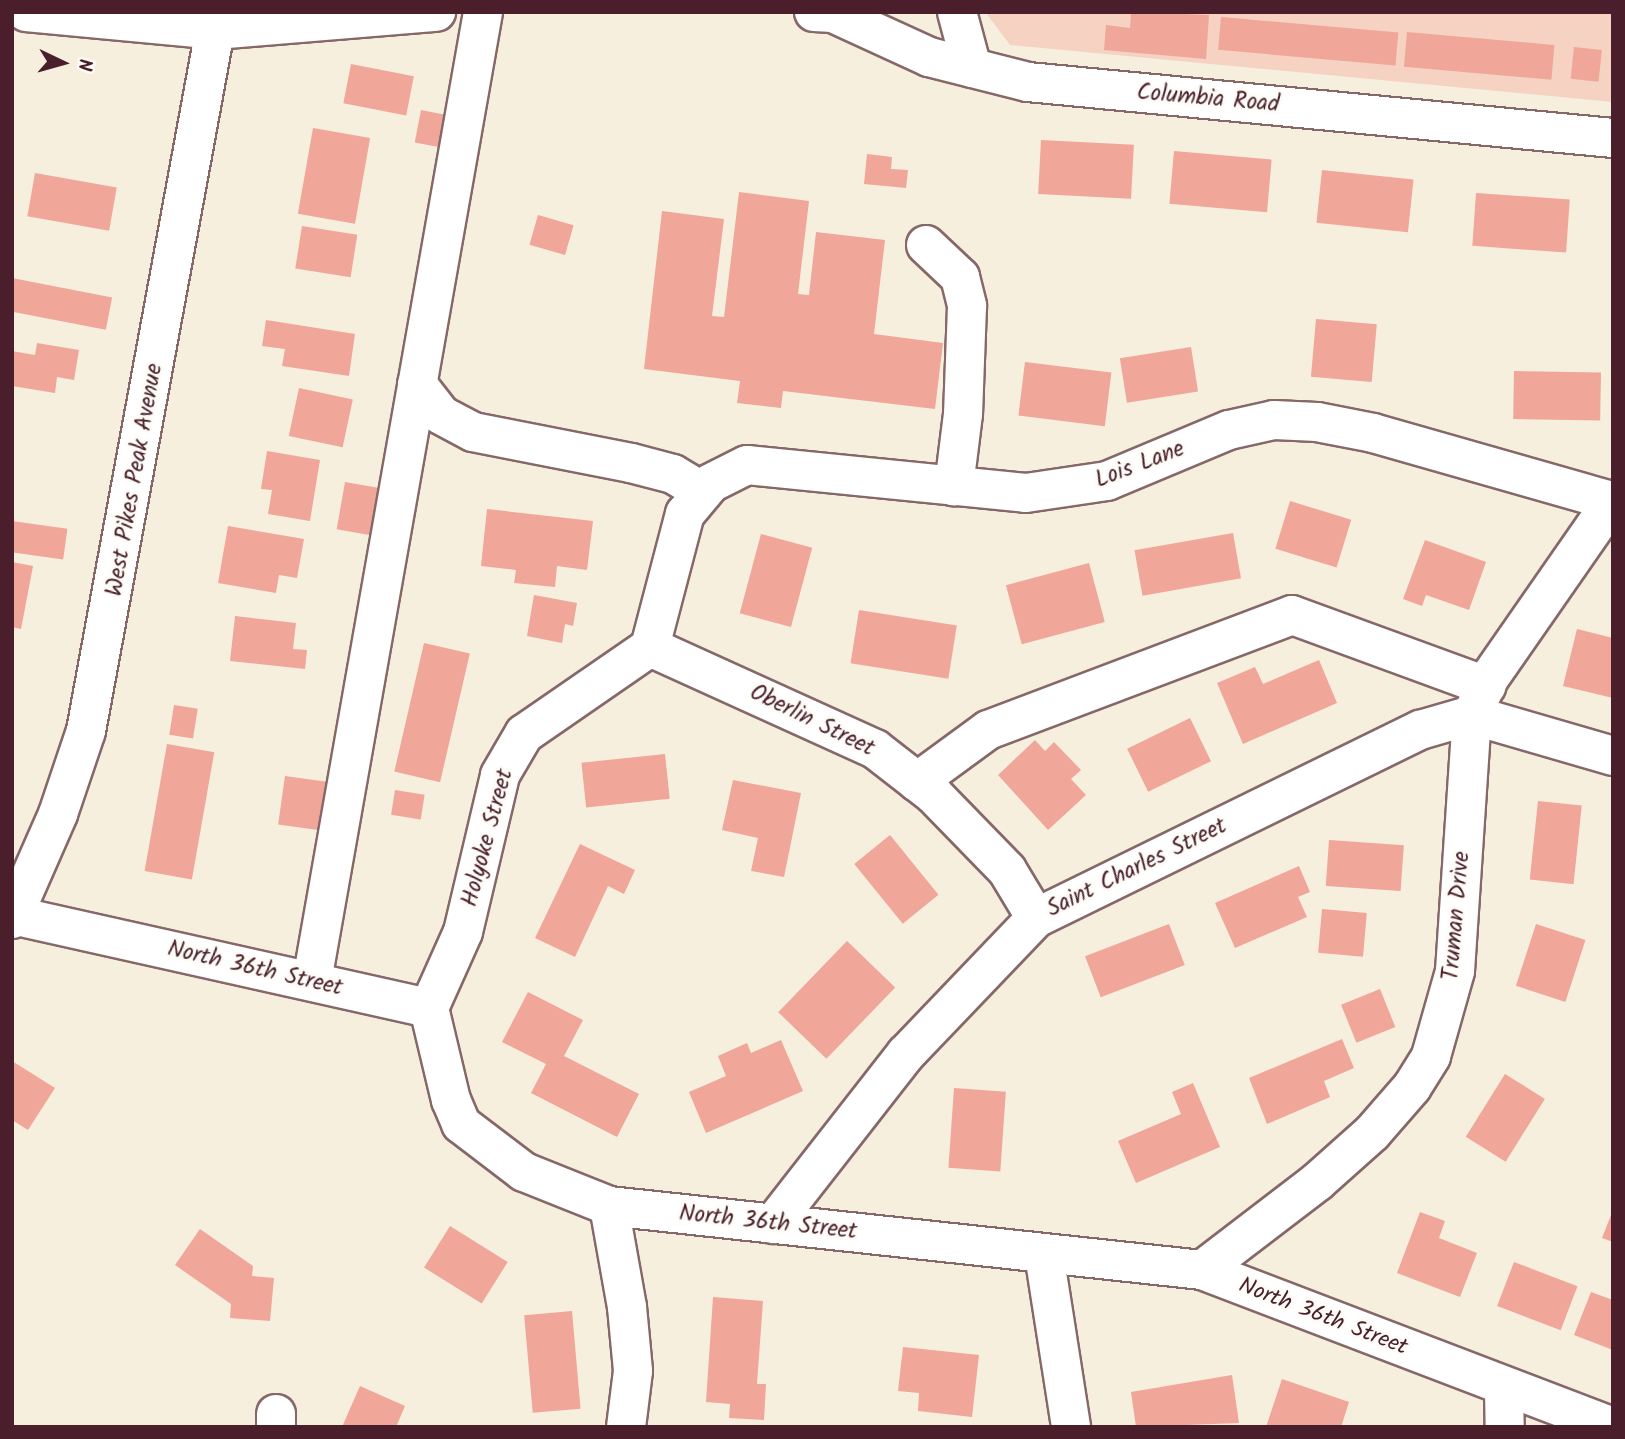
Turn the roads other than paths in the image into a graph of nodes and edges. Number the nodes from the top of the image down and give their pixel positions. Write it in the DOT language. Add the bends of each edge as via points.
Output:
graph roads {
  1 [pos="26,12"];
  2 [pos="436,12"];
  3 [pos="483,12"];
  4 [pos="814,12"];
  5 [pos="957,12"];
  6 [pos="834,13"];
  7 [pos="207,21"];
  8 [pos="972,68"];
  9 [pos="1613,138"];
  10 [pos="926,245"];
  11 [pos="417,384"];
  12 [pos="954,486"];
  13 [pos="704,492"];
  14 [pos="1612,501"];
  15 [pos="650,647"];
  16 [pos="1479,700"];
  17 [pos="1613,756"];
  18 [pos="917,782"];
  19 [pos="13,916"];
  20 [pos="1036,918"];
  21 [pos="312,981"];
  22 [pos="429,1008"];
  23 [pos="609,1206"];
  24 [pos="774,1224"];
  25 [pos="1044,1254"];
  26 [pos="1202,1270"];
  27 [pos="1504,1388"];
  28 [pos="626,1427"];
  29 [pos="1071,1427"];
  30 [pos="1505,1427"];
  31 [pos="1613,1427"];
  1 -- 7 [label="street"];
  2 -- 7 [label="street"];
  3 -- 11 [label="street"];
  4 -- 6 [label="street, Columbia Road"];
  5 -- 8 [label="street"];
  6 -- 8 [label="street, Columbia Road" via="929,57"];
  7 -- 19 [label="street, West Pikes Peak Avenue" via="86,731 58,814"];
  8 -- 9 [label="street, Columbia Road" via="1028,82"];
  10 -- 12 [label="street" via="960,277 967,306 963,414"];
  11 -- 13 [label="street" via="441,415 473,432 631,463 673,474"];
  11 -- 21 [label="street"];
  12 -- 13 [label="street, Lois Lane" via="747,465"];
  12 -- 14 [label="street, Lois Lane" via="1027,493 1086,485 1228,430 1275,420 1317,422 1373,433"];
  13 -- 15 [label="street, Lois Lane" via="685,514"];
  14 -- 16 [label="street"];
  15 -- 18 [label="street, Oberlin Street" via="875,749"];
  15 -- 22 [label="street, Holyoke Street" via="524,734 500,775 463,932"];
  16 -- 17 [label="street"];
  16 -- 18 [label="street" via="1292,615 988,730"];
  16 -- 20 [label="street, Saint Charles Street"];
  16 -- 26 [label="street, Truman Drive" via="1455,971 1430,1056 1412,1087 1372,1133 1317,1182"];
  18 -- 20 [label="street, Oberlin Street" via="1007,870"];
  19 -- 21 [label="street, North 36th Street"];
  20 -- 24 [label="street, Saint Charles Street" via="906,1054"];
  21 -- 22 [label="street, North 36th Street"];
  22 -- 23 [label="street, North 36th Street" via="461,1124 524,1172"];
  23 -- 24 [label="street, North 36th Street"];
  23 -- 28 [label="street" via="628,1307 633,1371"];
  24 -- 25 [label="street, North 36th Street"];
  25 -- 26 [label="street, North 36th Street"];
  25 -- 29 [label="street"];
  26 -- 27 [label="street, North 36th Street"];
  27 -- 30 [label="street"];
  27 -- 31 [label="street, North 36th Street"];
}
